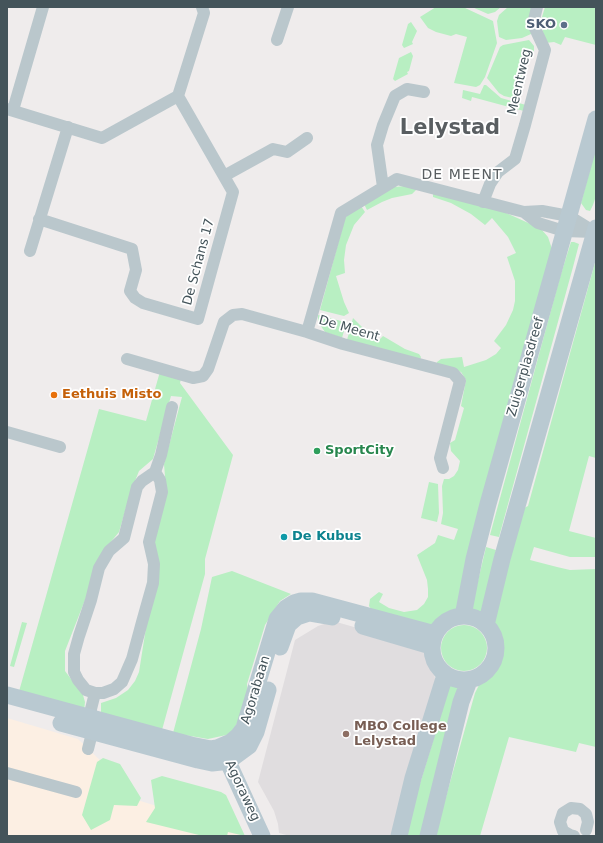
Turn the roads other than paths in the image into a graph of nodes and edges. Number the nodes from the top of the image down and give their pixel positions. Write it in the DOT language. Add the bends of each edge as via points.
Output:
graph roads {
  1 [pos="43,7"];
  2 [pos="202,7"];
  3 [pos="288,7"];
  4 [pos="537,7"];
  5 [pos="277,40"];
  6 [pos="424,92"];
  7 [pos="178,96"];
  8 [pos="10,109"];
  9 [pos="596,119"];
  10 [pos="68,127"];
  11 [pos="307,138"];
  12 [pos="224,176"];
  13 [pos="383,187"];
  14 [pos="483,202"];
  15 [pos="39,219"];
  16 [pos="567,223"];
  17 [pos="595,230"];
  18 [pos="30,251"];
  19 [pos="307,332"];
  20 [pos="128,359"];
  21 [pos="172,407"];
  22 [pos="7,432"];
  23 [pos="60,447"];
  24 [pos="443,468"];
  25 [pos="155,472"];
  26 [pos="463,616"];
  27 [pos="486,625"];
  28 [pos="433,640"];
  29 [pos="445,675"];
  30 [pos="469,680"];
  31 [pos="95,693"];
  32 [pos="7,695"];
  33 [pos="7,707"];
  34 [pos="91,720"];
  35 [pos="88,749"];
  36 [pos="225,754"];
  37 [pos="7,773"];
  38 [pos="76,792"];
  39 [pos="262,836"];
  40 [pos="399,836"];
  41 [pos="428,836"];
  1 -- 8 [label="street"];
  2 -- 7 [label="street" via="204,14"];
  3 -- 5 [label="street"];
  4 -- 14 [label="street, Meentweg" via="532,24 545,50 527,118 515,159 498,172"];
  6 -- 13 [label="street" via="407,89 395,96 377,146"];
  7 -- 10 [label="street" via="102,138"];
  7 -- 12 [label="street, De Schans 17"];
  8 -- 10 [label="street"];
  9 -- 16 [label="main road, Zuigerplasdreef"];
  10 -- 15 [label="street"];
  11 -- 12 [label="street" via="287,152 273,149"];
  12 -- 15 [label="street, De Schans 17" via="233,192 198,319 135,298 130,291 136,270 132,249"];
  13 -- 14 [label="street, De Meent" via="397,179"];
  13 -- 19 [label="street, De Meent" via="341,213"];
  14 -- 16 [label="street, De Meent" via="524,212 542,211"];
  15 -- 18 [label="street"];
  16 -- 17 [label="street"];
  16 -- 26 [label="main road, Zuigerplasdreef" via="488,504"];
  17 -- 27 [label="main road" via="502,559"];
  19 -- 20 [label="street" via="242,314 233,315 224,322 208,369 203,376 193,378"];
  19 -- 24 [label="street, De Meent" via="453,373 460,381 440,458"];
  21 -- 25 [label="street"];
  22 -- 23 [label="street"];
  25 -- 31 [label="street" via="160,480 162,492 149,542 154,564 153,583 138,639 122,682 114,689"];
  25 -- 31 [label="street" via="136,488 124,538 109,551 99,568 74,654 74,672 78,680 86,690"];
  26 -- 27 [label="main road" via="475,618"];
  26 -- 28 [label="main road" via="446,621 438,629"];
  27 -- 30 [label="main road" via="493,633 496,643 493,663 487,672"];
  28 -- 29 [label="main road" via="433,657 437,667"];
  28 -- 36 [label="main road, Agorabaan" via="318,614 309,613 297,617 285,630 256,732 249,746 245,750"];
  29 -- 30 [label="main road" via="456,680"];
  29 -- 40 [label="main road" via="413,778"];
  30 -- 41 [label="main road" via="461,702"];
  31 -- 34 [label="street"];
  32 -- 34 [label="main road"];
  33 -- 34 [label="main road"];
  34 -- 35 [label="street"];
  34 -- 36 [label="main road" via="198,760 212,762"];
  36 -- 39 [label="main road, Agoraweg"];
  37 -- 38 [label="street"];
}
